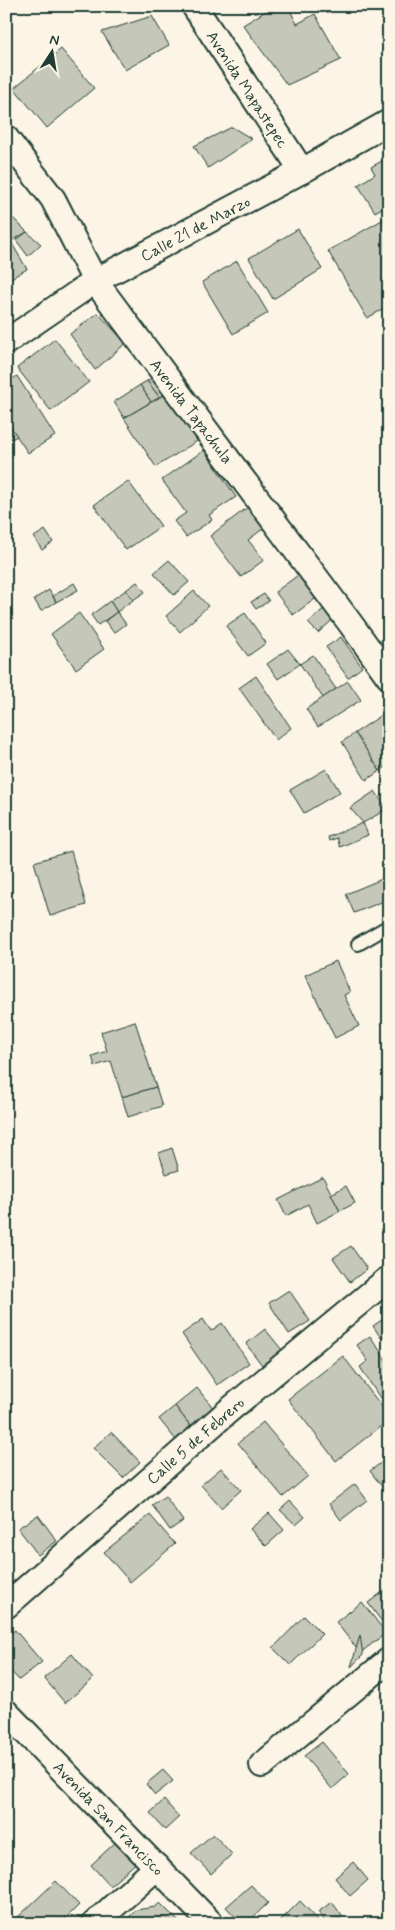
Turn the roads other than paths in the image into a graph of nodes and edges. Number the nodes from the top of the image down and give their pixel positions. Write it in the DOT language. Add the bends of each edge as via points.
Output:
graph roads {
  1 [pos="194,6"];
  2 [pos="389,122"];
  3 [pos="6,138"];
  4 [pos="302,171"];
  5 [pos="95,281"];
  6 [pos="6,342"];
  7 [pos="389,677"];
  8 [pos="389,926"];
  9 [pos="358,944"];
  10 [pos="389,1278"];
  11 [pos="6,1606"];
  12 [pos="389,1660"];
  13 [pos="6,1712"];
  14 [pos="262,1764"];
  15 [pos="157,1867"];
  16 [pos="94,1924"];
  17 [pos="212,1924"];
  1 -- 4 [label="street, Avenida Mapastepec"];
  2 -- 4 [label="street, Calle 21 de Marzo"];
  3 -- 5 [label="street, Avenida Tapachula" via="53,199"];
  4 -- 5 [label="street, Calle 21 de Marzo"];
  5 -- 6 [label="street, Calle 21 de Marzo"];
  5 -- 7 [label="street, Avenida Tapachula"];
  8 -- 9 [label="lane"];
  10 -- 11 [label="street, Calle 5 de Febrero" via="226,1412"];
  12 -- 14 [label="street"];
  13 -- 15 [label="street, Avenida San Francisco"];
  15 -- 16 [label="street"];
  15 -- 17 [label="street, Avenida San Francisco"];
}
